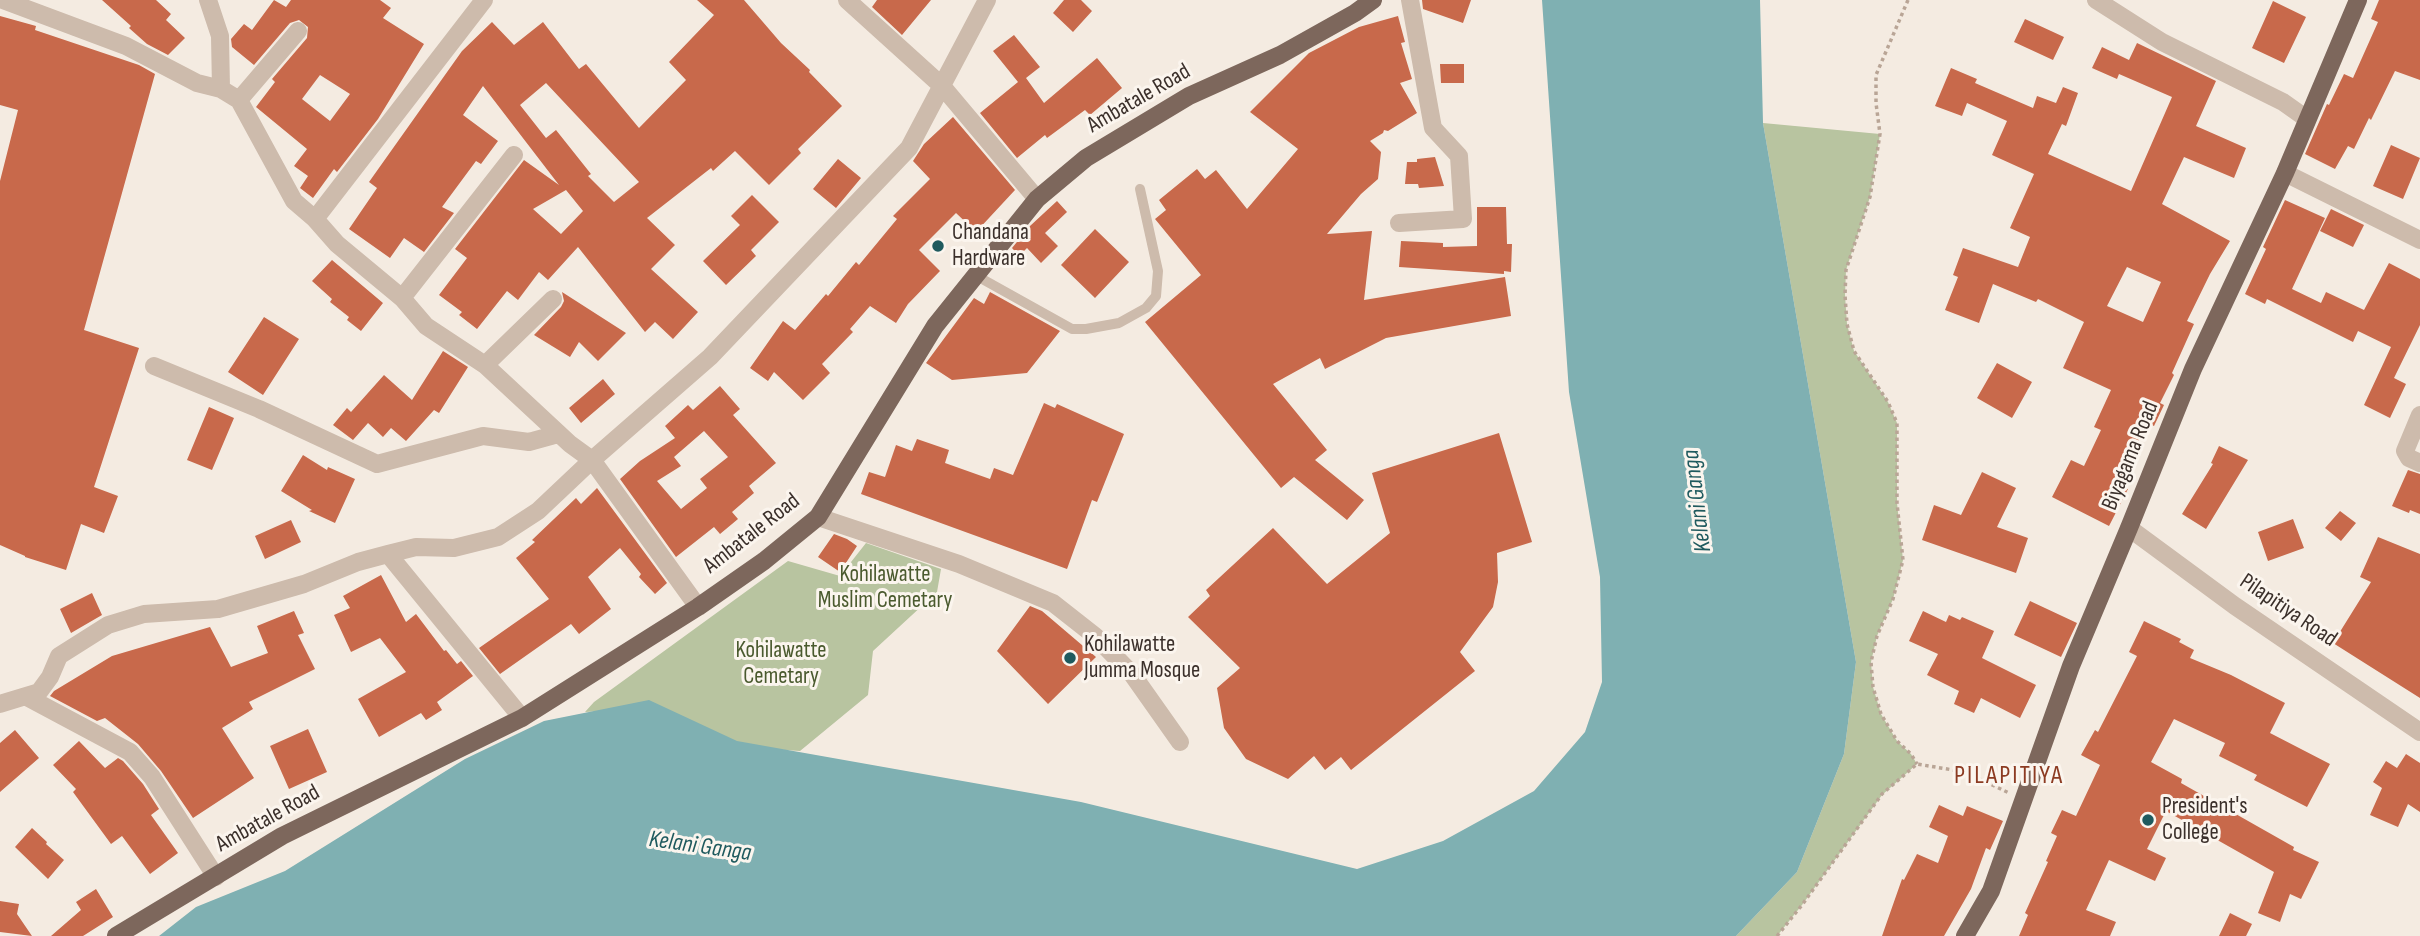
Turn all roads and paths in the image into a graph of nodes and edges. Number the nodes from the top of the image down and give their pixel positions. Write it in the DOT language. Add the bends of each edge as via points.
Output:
graph roads {
  1 [pos="3,0"];
  2 [pos="208,0"];
  3 [pos="485,0"];
  4 [pos="847,0"];
  5 [pos="987,0"];
  6 [pos="1373,0"];
  7 [pos="1410,0"];
  8 [pos="1908,0"];
  9 [pos="2096,0"];
  10 [pos="2358,0"];
  11 [pos="298,31"];
  12 [pos="942,86"];
  13 [pos="221,89"];
  14 [pos="239,100"];
  15 [pos="2307,119"];
  16 [pos="514,155"];
  17 [pos="2285,173"];
  18 [pos="1140,189"];
  19 [pos="1037,199"];
  20 [pos="315,219"];
  21 [pos="1399,223"];
  22 [pos="2420,240"];
  23 [pos="975,275"];
  24 [pos="402,298"];
  25 [pos="553,299"];
  26 [pos="485,365"];
  27 [pos="154,366"];
  28 [pos="2420,415"];
  29 [pos="558,433"];
  30 [pos="592,460"];
  31 [pos="2420,463"];
  32 [pos="818,517"];
  33 [pos="2129,528"];
  34 [pos="388,554"];
  35 [pos="698,607"];
  36 [pos="27,697"];
  37 [pos="0,704"];
  38 [pos="522,718"];
  39 [pos="2420,732"];
  40 [pos="1180,743"];
  41 [pos="1917,764"];
  42 [pos="2003,791"];
  43 [pos="216,877"];
  44 [pos="116,936"];
  45 [pos="1777,936"];
  46 [pos="1965,936"];
  1 -- 13 [label="street" via="126,46 197,83"];
  2 -- 13 [label="street" via="220,36"];
  3 -- 20 [label="street"];
  4 -- 12 [label="street"];
  5 -- 12 [label="street"];
  6 -- 19 [label="main road, Ambatale Road" via="1280,55 1189,96 1086,158"];
  7 -- 21 [label="street" via="1433,128 1460,156 1463,219"];
  8 -- 41 [label="path" via="1876,75 1880,134 1870,197 1846,270 1845,295 1854,351 1897,423 1897,503 1903,560 1871,662 1881,714"];
  9 -- 15 [label="street"];
  10 -- 15 [label="main road, Biyagama Road"];
  11 -- 14 [label="street"];
  12 -- 19 [label="street"];
  12 -- 30 [label="street" via="909,148 710,357"];
  13 -- 14 [label="street"];
  14 -- 20 [label="street" via="294,201"];
  15 -- 17 [label="main road, Biyagama Road"];
  16 -- 24 [label="street"];
  17 -- 22 [label="street"];
  17 -- 33 [label="main road, Biyagama Road" via="2193,369"];
  18 -- 23 [label="lane" via="1158,271 1156,296 1146,308 1119,323 1072,329"];
  19 -- 23 [label="main road, Ambatale Road"];
  20 -- 24 [label="street" via="337,244"];
  23 -- 32 [label="main road, Ambatale Road" via="935,326"];
  24 -- 26 [label="street" via="426,326"];
  25 -- 26 [label="street"];
  26 -- 29 [label="street"];
  27 -- 29 [label="street" via="377,464 483,436 529,442"];
  28 -- 31 [label="street" via="2405,447 2407,456"];
  29 -- 30 [label="street"];
  30 -- 34 [label="street" via="538,510 498,537 454,548 416,547"];
  30 -- 35 [label="street"];
  32 -- 35 [label="main road, Ambatale Road"];
  32 -- 40 [label="street" via="959,564 1053,603 1095,636 1132,674"];
  33 -- 39 [label="street, Pilapitiya Road"];
  33 -- 46 [label="main road, Biyagama Road" via="2071,666 1991,891"];
  34 -- 36 [label="street" via="218,609 144,614 108,625 59,656 39,692"];
  34 -- 38 [label="street"];
  35 -- 38 [label="main road, Ambatale Road"];
  36 -- 37 [label="street"];
  36 -- 43 [label="street" via="130,752 152,776"];
  38 -- 43 [label="main road, Ambatale Road" via="282,835"];
  41 -- 42 [label="path" via="1965,772"];
  41 -- 45 [label="path" via="1882,794"];
  43 -- 44 [label="main road, Ambatale Road"];
}
